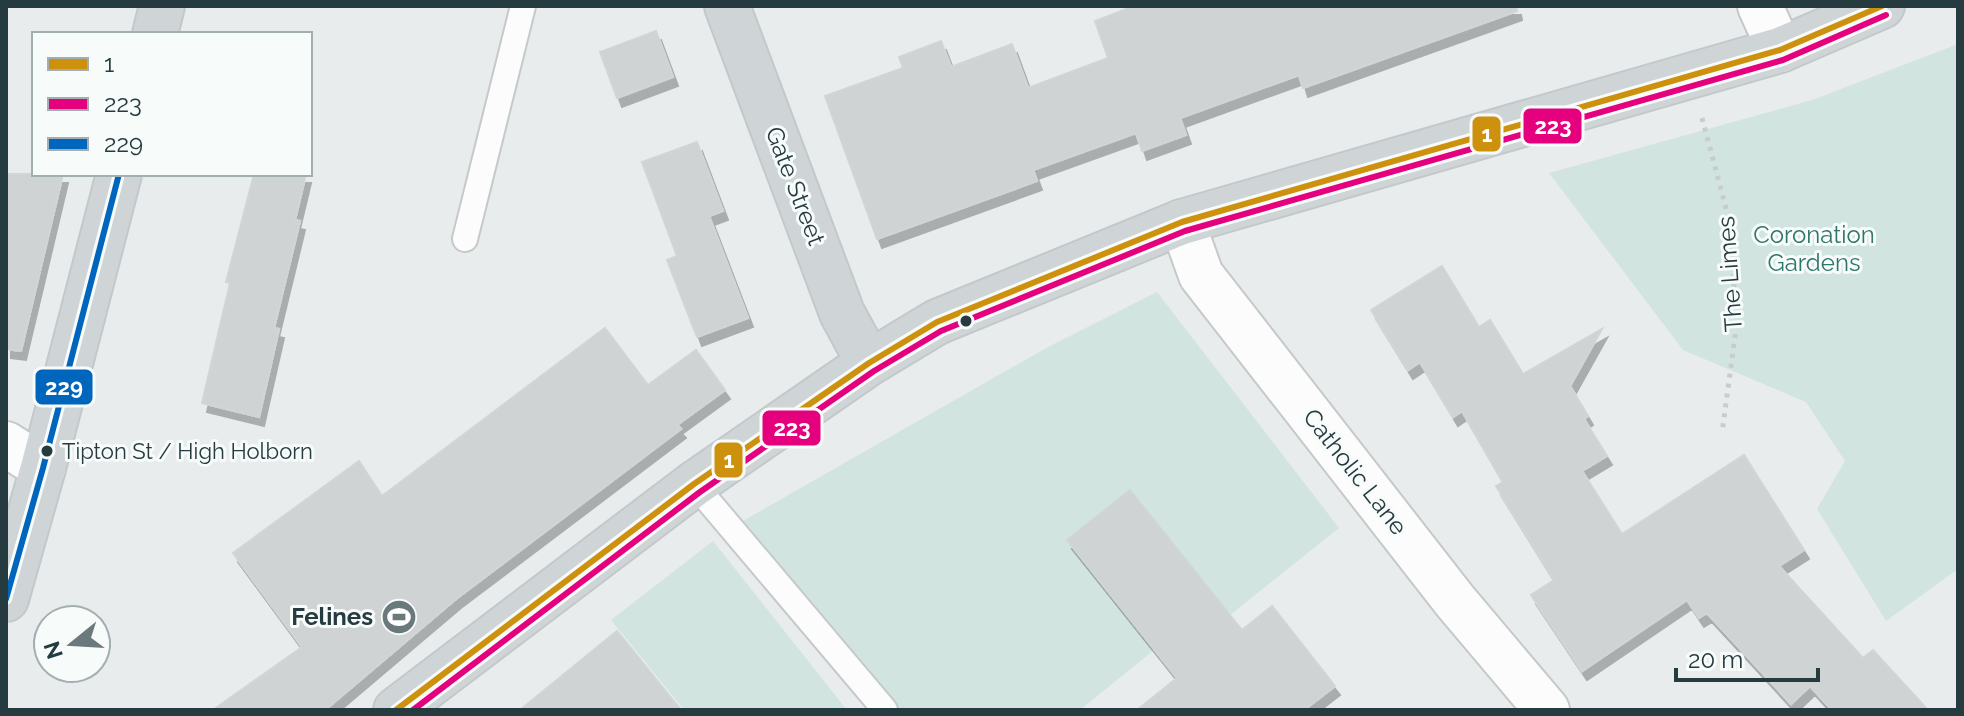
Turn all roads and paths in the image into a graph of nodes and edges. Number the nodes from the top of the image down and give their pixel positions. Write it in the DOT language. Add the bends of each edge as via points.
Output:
graph roads {
  1 [pos="162,6"];
  2 [pos="523,6"];
  3 [pos="727,6"];
  4 [pos="1760,6"];
  5 [pos="1882,6"];
  6 [pos="156,32"];
  7 [pos="1780,50"];
  8 [pos="1701,117"];
  9 [pos="118,176"];
  10 [pos="1182,222"];
  11 [pos="465,239"];
  12 [pos="869,363"];
  13 [pos="1722,433"];
  14 [pos="6,444"];
  15 [pos="43,468"];
  16 [pos="694,484"];
  17 [pos="6,599"];
  18 [pos="415,705"];
  19 [pos="885,710"];
  20 [pos="1547,710"];
  1 -- 6 [label="main road"];
  2 -- 11 [label="lane"];
  3 -- 12 [label="main road, Gate Street" via="842,313"];
  4 -- 7 [label="street"];
  5 -- 7 [label="main road"];
  7 -- 10 [label="main road"];
  8 -- 13 [label="path, The Limes" via="1731,227 1736,329"];
  9 -- 15 [label="main road"];
  10 -- 12 [label="main road" via="937,322"];
  10 -- 20 [label="street, Catholic Lane" via="1201,275 1455,601"];
  12 -- 16 [label="main road"];
  14 -- 15 [label="street"];
  15 -- 17 [label="main road"];
  16 -- 18 [label="main road"];
  16 -- 19 [label="lane"];
}
